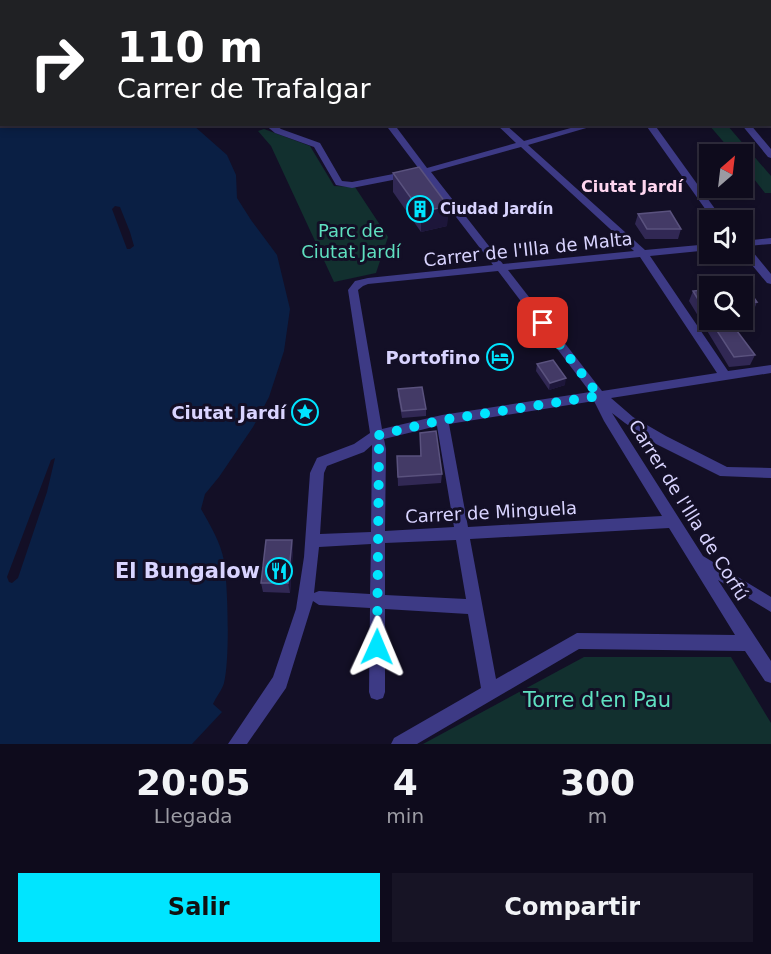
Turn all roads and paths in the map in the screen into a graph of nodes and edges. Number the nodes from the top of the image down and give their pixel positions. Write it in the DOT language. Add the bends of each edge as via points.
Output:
graph roads {
  1 [pos="271,126"];
  2 [pos="287,126"];
  3 [pos="391,126"];
  4 [pos="502,126"];
  5 [pos="586,126"];
  6 [pos="650,126"];
  7 [pos="747,126"];
  8 [pos="278,131"];
  9 [pos="523,145"];
  10 [pos="771,155"];
  11 [pos="425,171"];
  12 [pos="711,210"];
  13 [pos="771,241"];
  14 [pos="753,243"];
  15 [pos="699,248"];
  16 [pos="643,254"];
  17 [pos="753,259"];
  18 [pos="502,268"];
  19 [pos="771,281"];
  20 [pos="771,369"];
  21 [pos="725,376"];
  22 [pos="599,396"];
  23 [pos="442,420"];
  24 [pos="375,436"];
  25 [pos="771,473"];
  26 [pos="672,522"];
  27 [pos="462,532"];
  28 [pos="378,537"];
  29 [pos="311,541"];
  30 [pos="699,561"];
  31 [pos="319,598"];
  32 [pos="378,602"];
  33 [pos="771,605"];
  34 [pos="475,607"];
  35 [pos="749,643"];
  36 [pos="771,675"];
  37 [pos="377,692"];
  38 [pos="490,693"];
  39 [pos="237,744"];
  40 [pos="400,744"];
  1 -- 8 [label="street"];
  2 -- 8 [label="street"];
  3 -- 11 [label="street"];
  4 -- 9 [label="street"];
  5 -- 9 [label="street"];
  6 -- 12 [label="street"];
  7 -- 10 [label="street"];
  8 -- 11 [label="street" via="317,145 339,183 351,185"];
  9 -- 11 [label="street"];
  9 -- 16 [label="street"];
  11 -- 18 [label="street"];
  13 -- 14 [label="street"];
  15 -- 16 [label="street, Carrer de l'Illa de Malta"];
  16 -- 18 [label="street, Carrer de l'Illa de Malta"];
  16 -- 21 [label="street"];
  17 -- 19 [label="street"];
  18 -- 22 [label="street"];
  18 -- 24 [label="street, Carrer de l'Illa de Malta" via="368,281 353,290"];
  20 -- 21 [label="street"];
  21 -- 22 [label="street"];
  22 -- 23 [label="street"];
  22 -- 25 [label="street" via="661,440 725,472"];
  22 -- 26 [label="street, Carrer de l'Illa de Corfú" via="608,418"];
  23 -- 24 [label="street"];
  23 -- 27 [label="street"];
  24 -- 28 [label="street" via="379,449"];
  24 -- 29 [label="street" via="359,448 322,462 317,473"];
  26 -- 27 [label="street, Carrer de Minguela"];
  26 -- 30 [label="street, Carrer de l'Illa de Corfú"];
  27 -- 28 [label="street, Carrer de Minguela"];
  27 -- 34 [label="street"];
  28 -- 29 [label="street, Carrer de Minguela"];
  28 -- 32 [label="street"];
  29 -- 39 [label="street" via="304,609 280,682"];
  30 -- 33 [label="street"];
  30 -- 35 [label="street, Carrer de l'Illa de Corfú"];
  31 -- 32 [label="street"];
  32 -- 34 [label="street"];
  32 -- 37 [label="street"];
  34 -- 38 [label="street"];
  35 -- 36 [label="street, Carrer de l'Illa de Corfú"];
  35 -- 38 [label="street" via="577,641"];
  38 -- 40 [label="street"];
}
